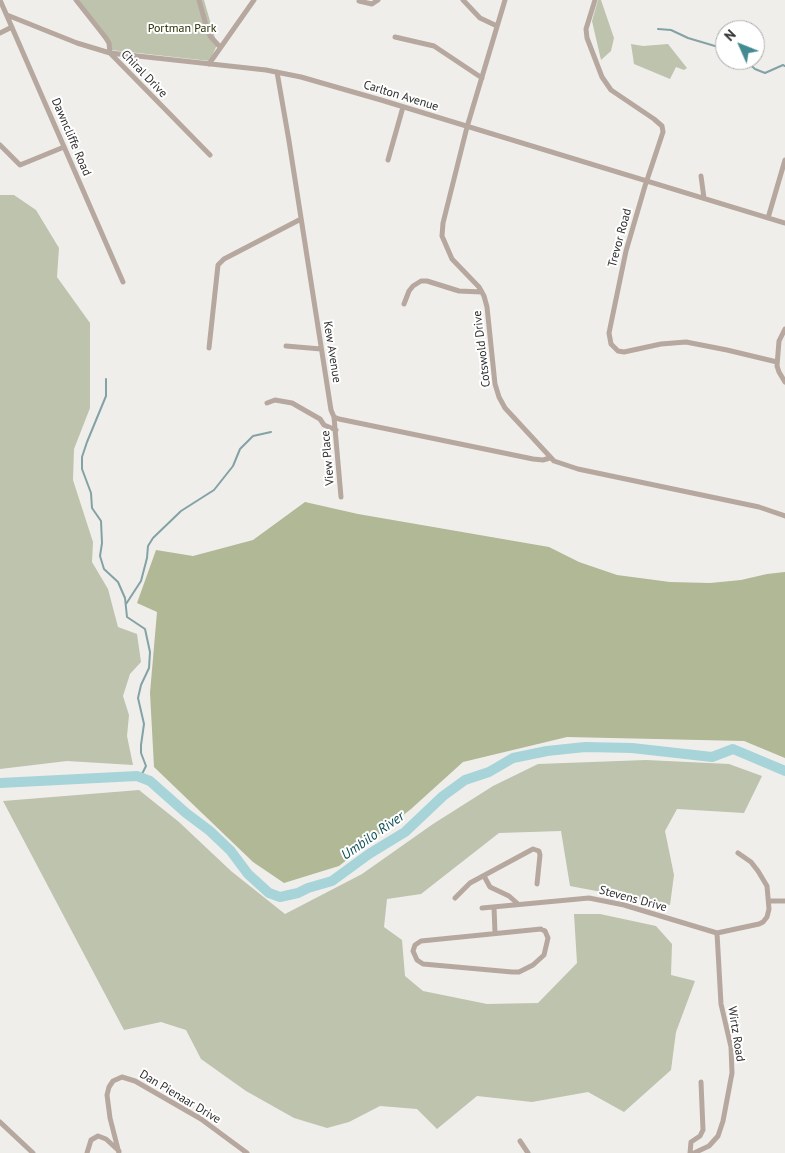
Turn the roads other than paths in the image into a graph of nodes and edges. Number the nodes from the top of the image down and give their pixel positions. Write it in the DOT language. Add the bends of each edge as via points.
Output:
graph roads {
  1 [pos="0,0"];
  2 [pos="76,0"];
  3 [pos="200,0"];
  4 [pos="254,0"];
  5 [pos="378,0"];
  6 [pos="463,0"];
  7 [pos="505,0"];
  8 [pos="595,0"];
  9 [pos="359,1"];
  10 [pos="7,16"];
  11 [pos="497,26"];
  12 [pos="12,27"];
  13 [pos="0,33"];
  14 [pos="394,37"];
  15 [pos="220,47"];
  16 [pos="110,53"];
  17 [pos="209,64"];
  18 [pos="277,72"];
  19 [pos="482,78"];
  20 [pos="403,106"];
  21 [pos="467,127"];
  22 [pos="0,145"];
  23 [pos="64,147"];
  24 [pos="210,155"];
  25 [pos="388,160"];
  26 [pos="785,160"];
  27 [pos="701,176"];
  28 [pos="646,181"];
  29 [pos="704,198"];
  30 [pos="768,218"];
  31 [pos="301,219"];
  32 [pos="785,223"];
  33 [pos="123,282"];
  34 [pos="482,292"];
  35 [pos="404,304"];
  36 [pos="785,328"];
  37 [pos="286,346"];
  38 [pos="209,348"];
  39 [pos="321,348"];
  40 [pos="777,362"];
  41 [pos="785,382"];
  42 [pos="266,403"];
  43 [pos="334,417"];
  44 [pos="336,430"];
  45 [pos="550,458"];
  46 [pos="341,497"];
  47 [pos="785,516"];
  48 [pos="738,853"];
  49 [pos="484,876"];
  50 [pos="537,884"];
  51 [pos="455,898"];
  52 [pos="769,901"];
  53 [pos="785,901"];
  54 [pos="518,904"];
  55 [pos="494,906"];
  56 [pos="482,908"];
  57 [pos="495,933"];
  58 [pos="717,933"];
  59 [pos="701,1082"];
  60 [pos="0,1122"];
  61 [pos="520,1141"];
  62 [pos="119,1152"];
  63 [pos="33,1153"];
  64 [pos="87,1153"];
  65 [pos="247,1153"];
  66 [pos="528,1153"];
  67 [pos="690,1153"];
  68 [pos="694,1153"];
  1 -- 10 [label="street, Dawncliffe Road"];
  2 -- 16 [label="street, Chiral Drive" via="106,38"];
  3 -- 15 [label="street" via="210,36"];
  4 -- 15 [label="street"];
  5 -- 9 [label="street" via="372,4"];
  6 -- 11 [label="street" via="480,18"];
  7 -- 11 [label="street, Cotswold Drive"];
  8 -- 28 [label="street, Trevor Road" via="586,29 602,77 610,90 654,119 664,132"];
  10 -- 12 [label="street, Dawncliffe Road"];
  10 -- 16 [label="street, Carlton Avenue"];
  11 -- 19 [label="street, Cotswold Drive"];
  12 -- 13 [label="street"];
  12 -- 23 [label="street, Dawncliffe Road"];
  14 -- 19 [label="street" via="434,46"];
  15 -- 17 [label="street"];
  16 -- 17 [label="street, Carlton Avenue"];
  16 -- 24 [label="street, Chiral Drive"];
  17 -- 18 [label="street, Carlton Avenue"];
  18 -- 20 [label="street, Carlton Avenue"];
  18 -- 31 [label="street, Kew Avenue"];
  19 -- 21 [label="street, Cotswold Drive"];
  20 -- 21 [label="street, Carlton Avenue"];
  20 -- 25 [label="street"];
  21 -- 28 [label="street, Carlton Avenue"];
  21 -- 34 [label="street, Cotswold Drive" via="442,236 452,259"];
  22 -- 23 [label="street" via="20,165"];
  23 -- 33 [label="street, Dawncliffe Road"];
  26 -- 30 [label="street"];
  27 -- 29 [label="street"];
  28 -- 29 [label="street, Carlton Avenue"];
  28 -- 40 [label="street, Trevor Road" via="626,251 609,333 611,344 624,352 686,342"];
  29 -- 30 [label="street, Carlton Avenue"];
  30 -- 32 [label="street, Carlton Avenue"];
  31 -- 38 [label="street" via="218,265"];
  31 -- 39 [label="street, Kew Avenue"];
  34 -- 35 [label="street" via="460,291 421,281 412,286"];
  34 -- 45 [label="street, Cotswold Drive" via="487,307 494,384 499,397"];
  36 -- 40 [label="street" via="779,341"];
  37 -- 39 [label="street"];
  39 -- 43 [label="street, Kew Avenue"];
  40 -- 41 [label="street"];
  42 -- 44 [label="street" via="275,400 292,404"];
  43 -- 44 [label="street, View Place"];
  43 -- 45 [label="street" via="533,459"];
  44 -- 46 [label="street, View Place"];
  45 -- 47 [label="street, Cotswold Drive" via="578,469 759,507"];
  48 -- 52 [label="street" via="758,871 767,886"];
  49 -- 50 [label="street" via="533,849 540,854"];
  49 -- 51 [label="street" via="465,887"];
  49 -- 54 [label="street" via="490,888"];
  52 -- 53 [label="street"];
  52 -- 58 [label="street" via="763,922"];
  54 -- 55 [label="street, Stevens Drive"];
  54 -- 58 [label="street, Stevens Drive" via="596,898"];
  55 -- 56 [label="street, Stevens Drive"];
  55 -- 57 [label="street"];
  57 -- 57 [label="street" via="421,941 413,951 417,960 424,964 512,972 526,969 539,960 548,942 547,934 541,929"];
  58 -- 68 [label="street, Wirtz Road" via="721,1004 731,1047 732,1073 718,1136 709,1146"];
  59 -- 67 [label="street" via="703,1130 690,1144"];
  60 -- 63 [label="street"];
  61 -- 66 [label="street"];
  62 -- 64 [label="street" via="98,1136 91,1140"];
  62 -- 65 [label="street, Dan Pienaar Drive" via="108,1095 113,1081 122,1077 135,1080 200,1119"];
}
